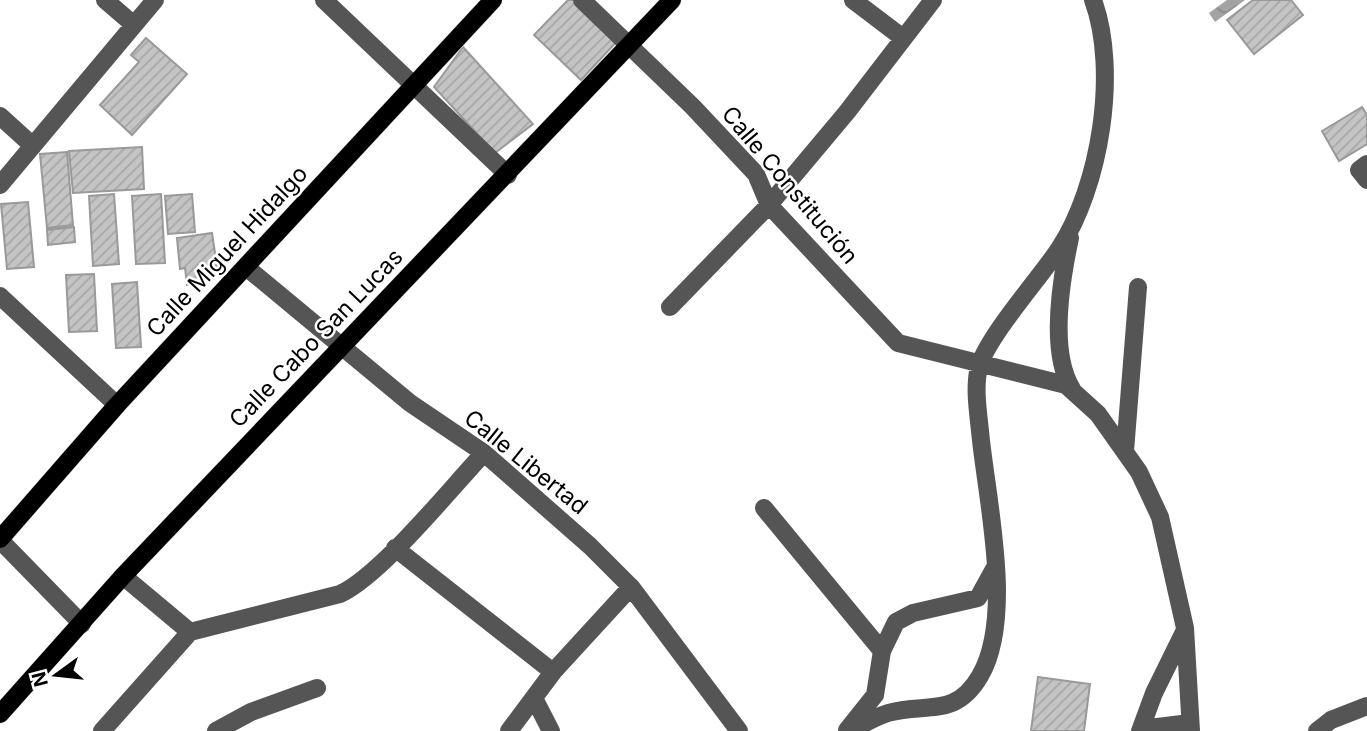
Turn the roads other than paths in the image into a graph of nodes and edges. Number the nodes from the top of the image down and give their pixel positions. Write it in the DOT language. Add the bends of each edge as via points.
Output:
graph roads {
  1 [pos="105,0"];
  2 [pos="155,0"];
  3 [pos="324,0"];
  4 [pos="494,0"];
  5 [pos="582,0"];
  6 [pos="672,0"];
  7 [pos="853,0"];
  8 [pos="933,0"];
  9 [pos="1093,0"];
  10 [pos="134,25"];
  11 [pos="903,38"];
  12 [pos="629,45"];
  13 [pos="415,86"];
  14 [pos="0,116"];
  15 [pos="33,146"];
  16 [pos="1367,164"];
  17 [pos="508,175"];
  18 [pos="1367,180"];
  19 [pos="0,186"];
  20 [pos="769,205"];
  21 [pos="1073,224"];
  22 [pos="246,267"];
  23 [pos="1138,287"];
  24 [pos="0,296"];
  25 [pos="670,307"];
  26 [pos="342,347"];
  27 [pos="979,366"];
  28 [pos="1072,389"];
  29 [pos="117,405"];
  30 [pos="1125,451"];
  31 [pos="484,453"];
  32 [pos="764,508"];
  33 [pos="0,539"];
  34 [pos="395,548"];
  35 [pos="994,569"];
  36 [pos="123,576"];
  37 [pos="631,587"];
  38 [pos="82,624"];
  39 [pos="1185,628"];
  40 [pos="190,632"];
  41 [pos="882,651"];
  42 [pos="553,672"];
  43 [pos="317,688"];
  44 [pos="534,698"];
  45 [pos="1367,706"];
  46 [pos="0,714"];
  47 [pos="1190,727"];
  48 [pos="1141,730"];
  49 [pos="102,731"];
  50 [pos="216,731"];
  51 [pos="509,731"];
  52 [pos="551,731"];
  53 [pos="739,731"];
  54 [pos="848,731"];
  55 [pos="1317,731"];
  1 -- 10 [label="street"];
  2 -- 10 [label="street"];
  3 -- 13 [label="street"];
  4 -- 13 [label="main road, Calle Miguel Hidalgo"];
  5 -- 12 [label="street, Calle Constitución"];
  6 -- 12 [label="main road, Calle Cabo San Lucas"];
  7 -- 11 [label="street"];
  8 -- 11 [label="street"];
  9 -- 21 [label="street" via="1104,47 1105,99 1096,150"];
  10 -- 15 [label="street"];
  11 -- 20 [label="street"];
  12 -- 17 [label="main road, Calle Cabo San Lucas"];
  12 -- 20 [label="street, Calle Constitución" via="756,174"];
  13 -- 17 [label="street"];
  13 -- 22 [label="main road, Calle Miguel Hidalgo"];
  14 -- 15 [label="street"];
  15 -- 19 [label="street"];
  16 -- 18 [label="street" via="1359,170"];
  17 -- 26 [label="main road, Calle Cabo San Lucas"];
  20 -- 25 [label="street"];
  20 -- 27 [label="street, Calle Constitución" via="898,343"];
  21 -- 27 [label="street"];
  21 -- 28 [label="street" via="1065,260 1059,341 1062,366"];
  22 -- 26 [label="street, Calle Libertad"];
  22 -- 29 [label="main road, Calle Miguel Hidalgo"];
  23 -- 30 [label="street"];
  24 -- 29 [label="street"];
  26 -- 31 [label="street, Calle Libertad"];
  26 -- 36 [label="main road, Calle Cabo San Lucas"];
  27 -- 28 [label="street, Calle Constitución"];
  27 -- 35 [label="street" via="977,406"];
  28 -- 30 [label="street" via="1098,414"];
  29 -- 33 [label="main road, Calle Miguel Hidalgo"];
  30 -- 39 [label="street" via="1160,517"];
  31 -- 34 [label="street"];
  31 -- 37 [label="street, Calle Libertad"];
  32 -- 41 [label="street"];
  33 -- 38 [label="street"];
  34 -- 40 [label="street" via="354,587 340,594"];
  34 -- 42 [label="street"];
  35 -- 41 [label="street" via="978,598 913,613 896,622"];
  35 -- 54 [label="street" via="997,601 992,641 985,667 965,695 938,708 885,713"];
  36 -- 38 [label="main road, Calle Cabo San Lucas"];
  36 -- 40 [label="street"];
  37 -- 42 [label="street"];
  37 -- 53 [label="street, Calle Libertad"];
  38 -- 46 [label="main road, Calle Cabo San Lucas"];
  39 -- 47 [label="street"];
  39 -- 48 [label="street"];
  40 -- 49 [label="street"];
  41 -- 54 [label="street" via="875,695"];
  42 -- 44 [label="street"];
  43 -- 50 [label="street" via="251,712"];
  44 -- 51 [label="street"];
  44 -- 52 [label="street"];
  45 -- 55 [label="street" via="1331,720"];
  47 -- 48 [label="street"];
}
